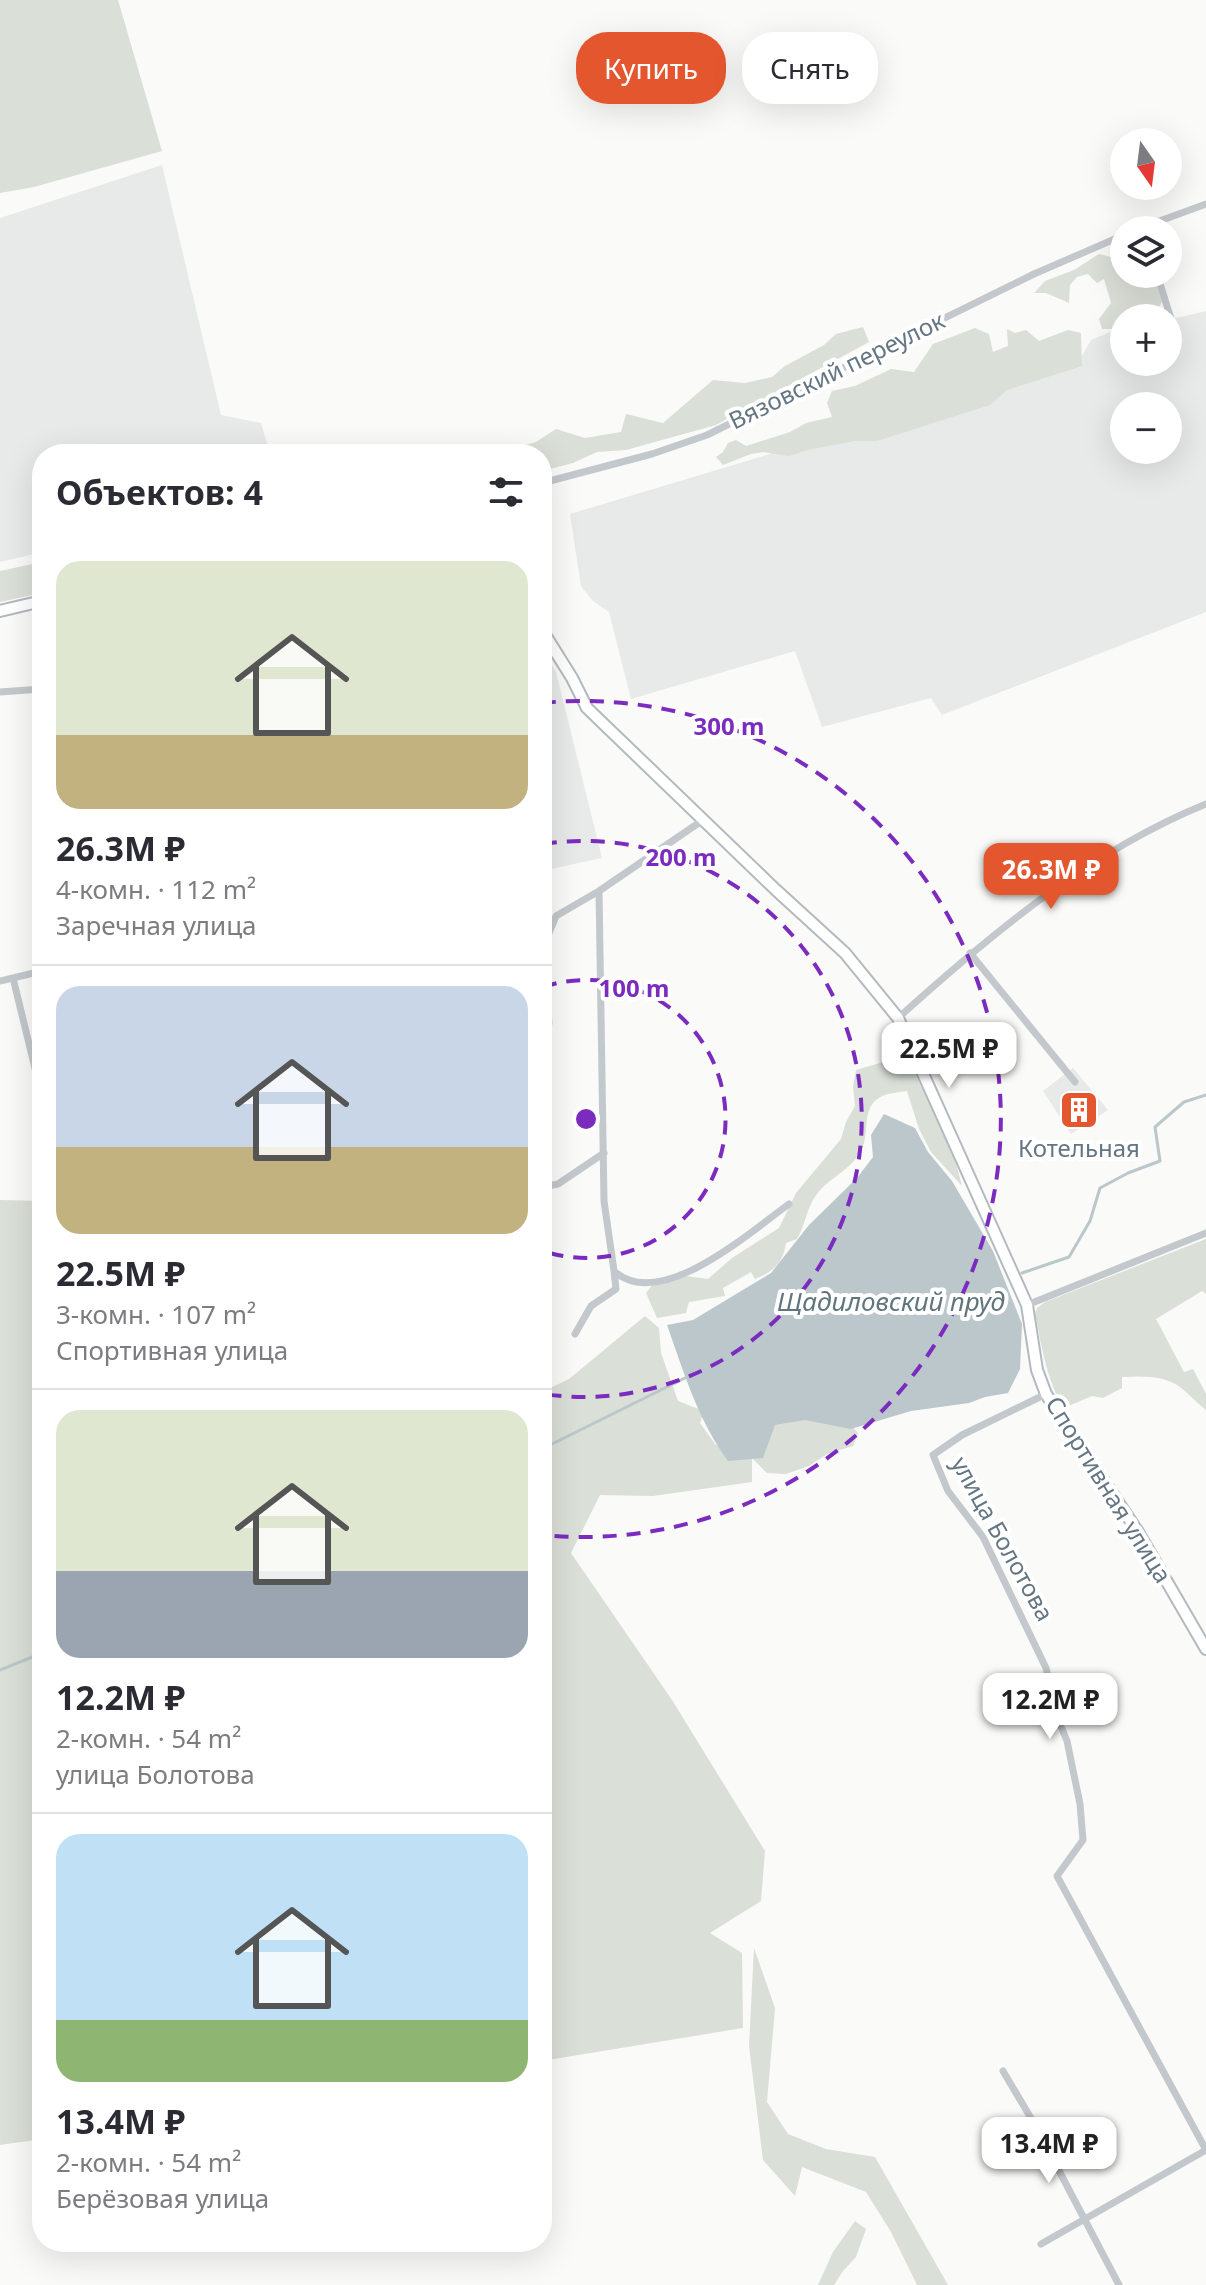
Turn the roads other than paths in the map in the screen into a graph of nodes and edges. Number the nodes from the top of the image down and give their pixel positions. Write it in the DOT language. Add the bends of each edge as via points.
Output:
graph roads {
  1 [pos="1206,204"];
  2 [pos="1174,216"];
  3 [pos="1110,241"];
  4 [pos="552,480"];
  5 [pos="32,603"];
  6 [pos="0,611"];
  7 [pos="552,646"];
  8 [pos="32,690"];
  9 [pos="0,692"];
  10 [pos="1206,804"];
  11 [pos="703,820"];
  12 [pos="599,891"];
  13 [pos="552,926"];
  14 [pos="970,953"];
  15 [pos="32,973"];
  16 [pos="13,978"];
  17 [pos="0,981"];
  18 [pos="898,1018"];
  19 [pos="32,1056"];
  20 [pos="1075,1082"];
  21 [pos="604,1153"];
  22 [pos="552,1185"];
  23 [pos="789,1204"];
  24 [pos="1206,1233"];
  25 [pos="614,1271"];
  26 [pos="1027,1305"];
  27 [pos="575,1334"];
  28 [pos="1046,1394"];
  29 [pos="1206,1649"];
  30 [pos="1003,2071"];
  31 [pos="1206,2150"];
  32 [pos="1084,2220"];
  33 [pos="1041,2244"];
  34 [pos="1119,2285"];
  1 -- 2 [label="street"];
  3 -- 4 [label="street, Вязовский переулок" via="707,435"];
  5 -- 6 [label="street"];
  7 -- 11 [label="street, Спортивная улица" via="587,708"];
  8 -- 9 [label="street"];
  10 -- 14 [label="street" via="1063,884"];
  11 -- 12 [label="street"];
  11 -- 18 [label="street, Спортивная улица" via="845,953"];
  12 -- 13 [label="street" via="556,916"];
  12 -- 21 [label="street"];
  14 -- 18 [label="street"];
  14 -- 20 [label="street"];
  15 -- 16 [label="street"];
  16 -- 17 [label="street"];
  16 -- 19 [label="street"];
  18 -- 26 [label="street, Спортивная улица"];
  21 -- 22 [label="street"];
  21 -- 25 [label="street" via="604,1201"];
  23 -- 25 [label="street" via="683,1276 658,1284 629,1281"];
  24 -- 26 [label="street"];
  25 -- 27 [label="street" via="616,1289 591,1306"];
  26 -- 28 [label="street, Спортивная улица"];
  28 -- 29 [label="street, Спортивная улица" via="1138,1532"];
  28 -- 31 [label="street, улица Болотова" via="933,1455 948,1491 983,1537 1046,1668 1072,1766 1083,1840 1057,1876"];
  30 -- 32 [label="street"];
  31 -- 32 [label="street"];
  32 -- 33 [label="street"];
  32 -- 34 [label="street"];
}
